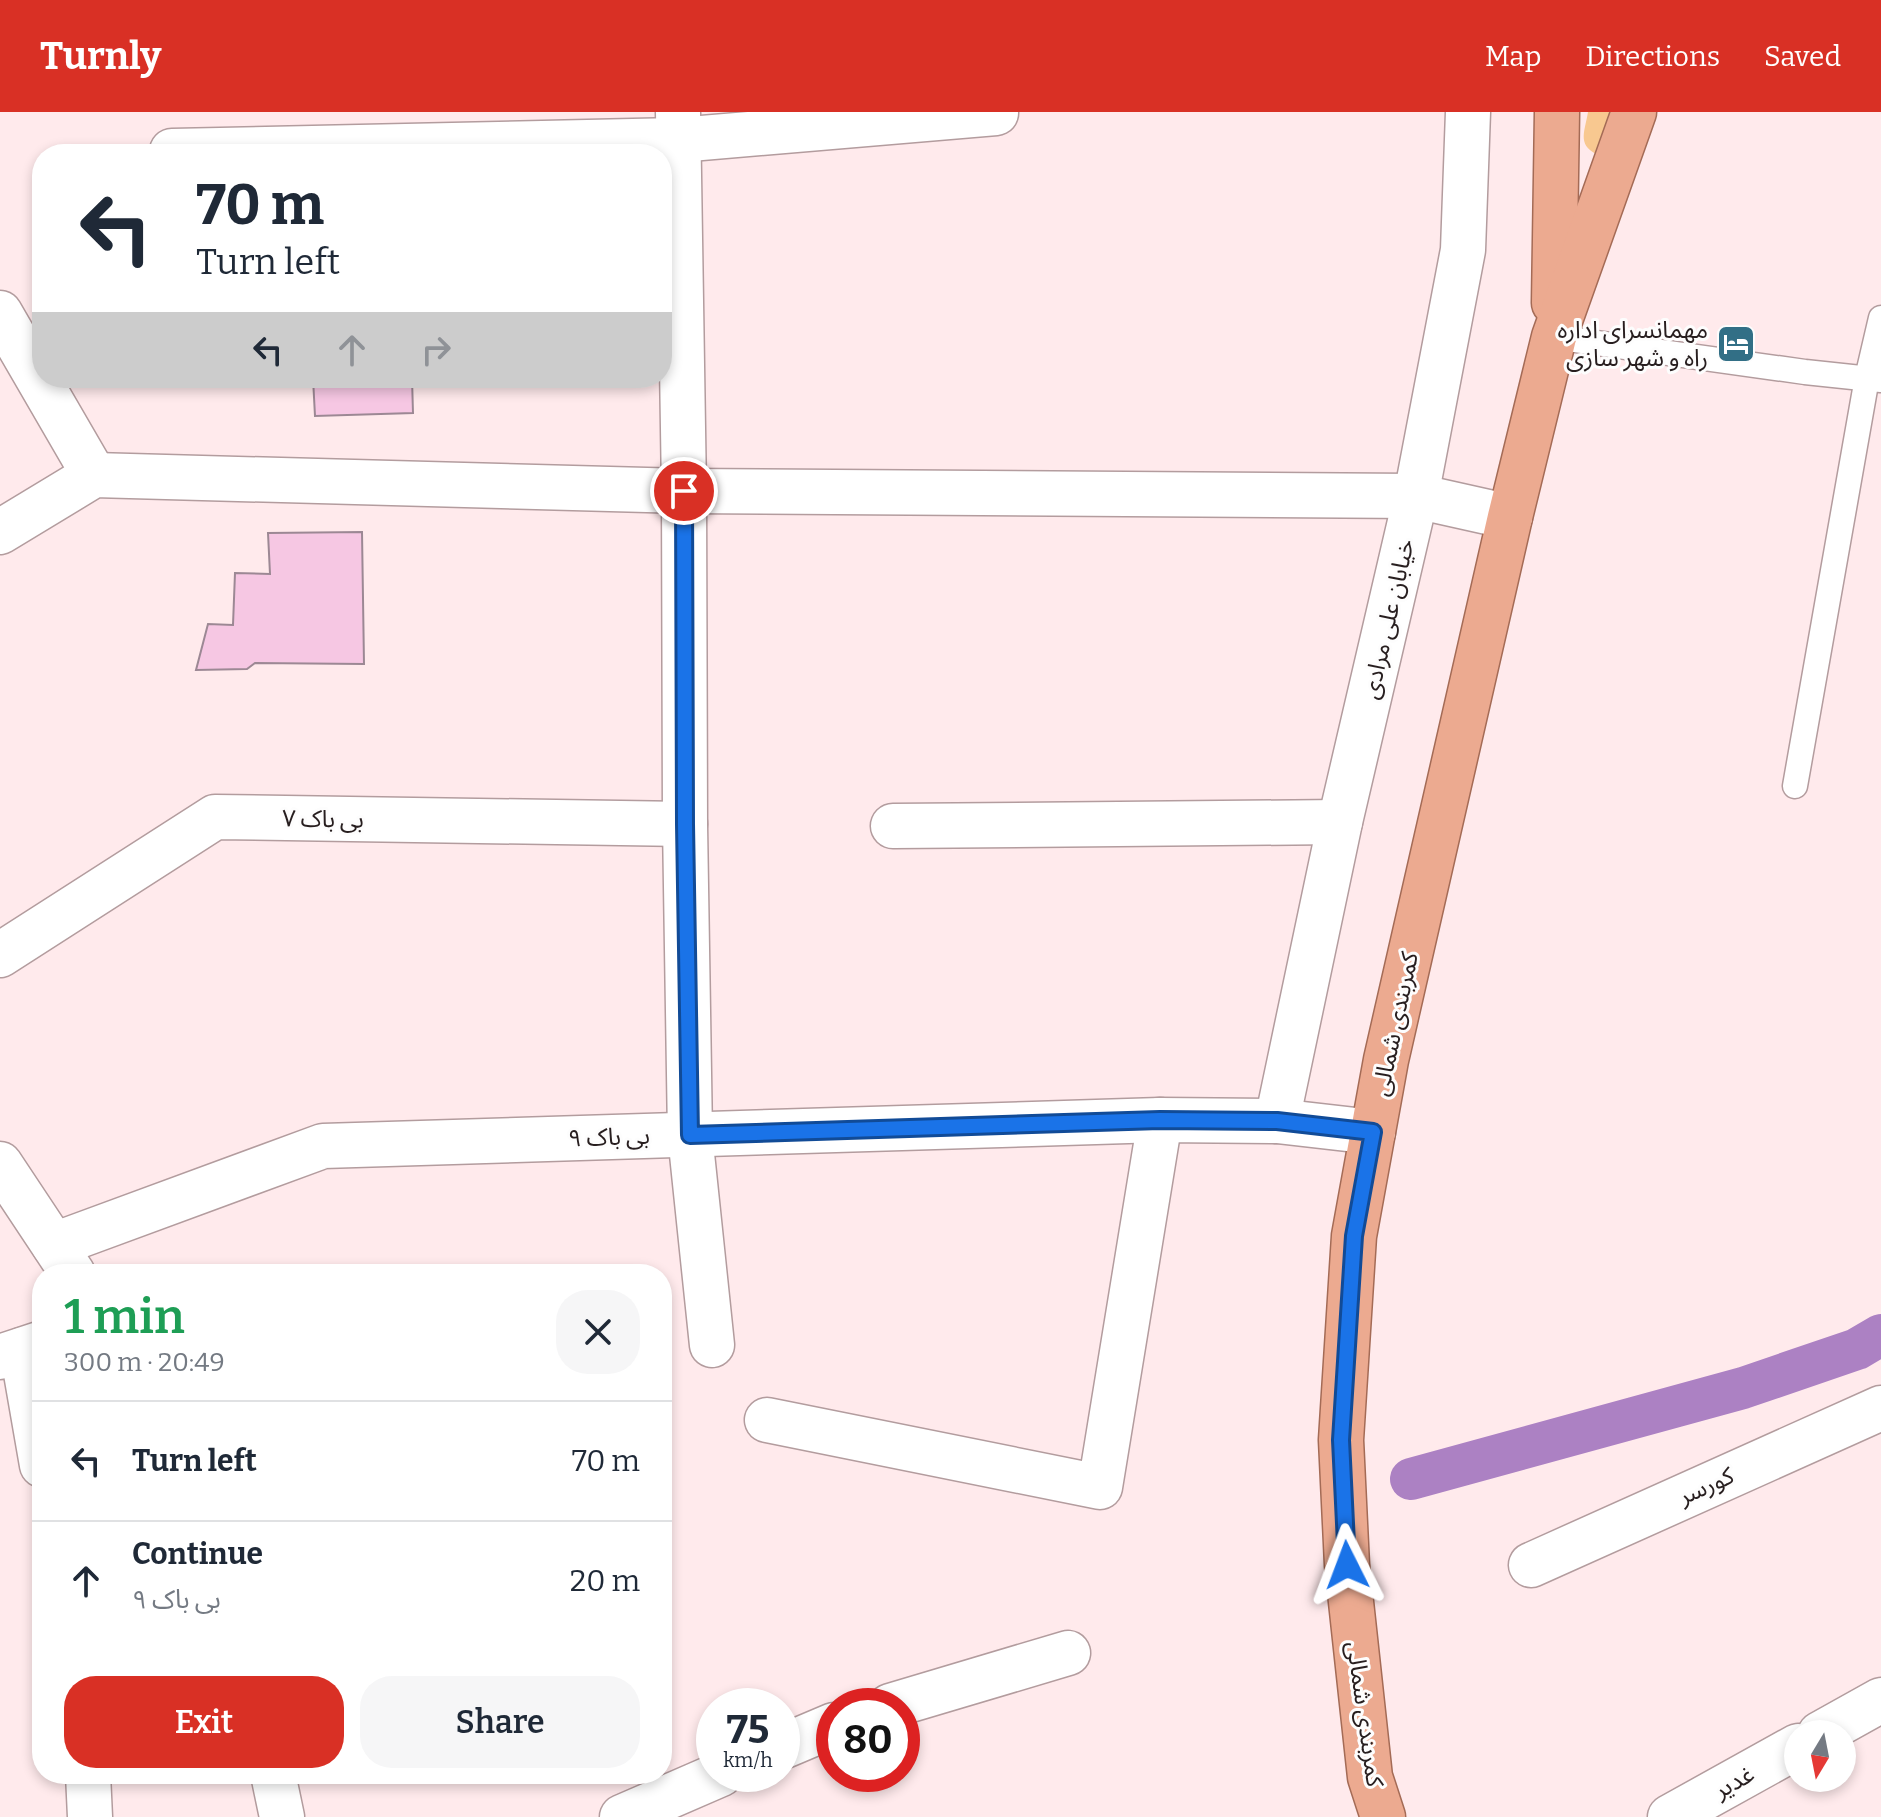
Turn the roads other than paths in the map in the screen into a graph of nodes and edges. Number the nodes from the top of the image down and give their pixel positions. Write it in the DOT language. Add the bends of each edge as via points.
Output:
graph roads {
  1 [pos="1468,112"];
  2 [pos="1557,112"];
  3 [pos="1634,112"];
  4 [pos="996,113"];
  5 [pos="678,126"];
  6 [pos="314,144"];
  7 [pos="0,313"];
  8 [pos="1881,318"];
  9 [pos="1554,337"];
  10 [pos="32,368"];
  11 [pos="1874,379"];
  12 [pos="44,388"];
  13 [pos="94,475"];
  14 [pos="684,491"];
  15 [pos="1416,496"];
  16 [pos="1510,517"];
  17 [pos="0,532"];
  18 [pos="1795,786"];
  19 [pos="1340,822"];
  20 [pos="685,824"];
  21 [pos="893,826"];
  22 [pos="0,955"];
  23 [pos="1160,1120"];
  24 [pos="1277,1121"];
  25 [pos="1373,1132"];
  26 [pos="690,1135"];
  27 [pos="0,1164"];
  28 [pos="64,1259"];
  29 [pos="712,1345"];
  30 [pos="21,1350"];
  31 [pos="1881,1408"];
  32 [pos="32,1410"];
  33 [pos="767,1420"];
  34 [pos="1531,1565"];
  35 [pos="1068,1653"];
  36 [pos="920,1697"];
  37 [pos="1881,1700"];
  38 [pos="1845,1720"];
  39 [pos="1784,1754"];
  40 [pos="88,1784"];
  41 [pos="275,1784"];
  42 [pos="696,1785"];
  43 [pos="90,1817"];
  44 [pos="282,1817"];
  45 [pos="622,1817"];
  46 [pos="1383,1817"];
  47 [pos="1670,1817"];
  1 -- 15 [label="street, خیابان علی مرادی" via="1463,250"];
  2 -- 9 [label="highway"];
  3 -- 9 [label="highway"];
  4 -- 5 [label="street"];
  5 -- 6 [label="street"];
  5 -- 14 [label="street"];
  7 -- 10 [label="street"];
  8 -- 11 [label="lane"];
  9 -- 11 [label="lane"];
  9 -- 16 [label="highway, کمربندی شمالی"];
  11 -- 18 [label="lane"];
  12 -- 13 [label="street"];
  13 -- 14 [label="street"];
  13 -- 17 [label="street"];
  14 -- 15 [label="street"];
  14 -- 20 [label="street"];
  15 -- 16 [label="street"];
  15 -- 19 [label="street, خیابان علی مرادی"];
  16 -- 25 [label="highway, کمربندی شمالی"];
  19 -- 21 [label="street"];
  19 -- 24 [label="street, خیابان علی مرادی"];
  20 -- 22 [label="street, بی باک ۷" via="215,817"];
  20 -- 26 [label="street"];
  23 -- 24 [label="street, بی باک ۹"];
  23 -- 26 [label="street, بی باک ۹"];
  23 -- 33 [label="street" via="1100,1487"];
  24 -- 25 [label="street, بی باک ۹"];
  25 -- 46 [label="highway, کمربندی شمالی" via="1354,1236 1341,1440 1347,1565 1370,1777"];
  26 -- 28 [label="street, بی باک ۹" via="323,1146"];
  26 -- 29 [label="street"];
  27 -- 28 [label="street"];
  30 -- 32 [label="street"];
  31 -- 34 [label="street, کورسر"];
  35 -- 36 [label="street"];
  37 -- 38 [label="street"];
  39 -- 47 [label="street, غدیر"];
  40 -- 43 [label="street"];
  41 -- 44 [label="street"];
  42 -- 45 [label="street"];
}
